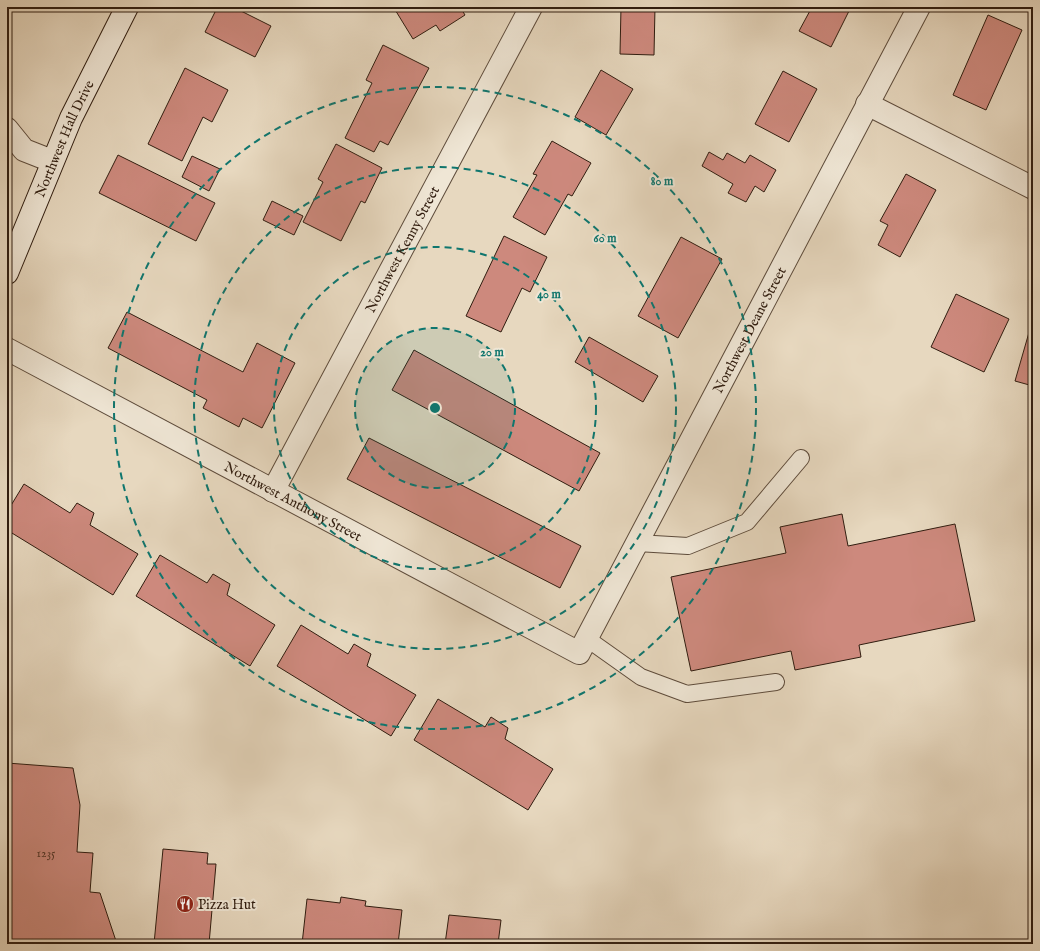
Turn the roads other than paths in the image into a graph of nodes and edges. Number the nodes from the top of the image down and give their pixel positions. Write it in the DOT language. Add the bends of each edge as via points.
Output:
graph roads {
  1 [pos="127,7"];
  2 [pos="531,7"];
  3 [pos="919,7"];
  4 [pos="867,104"];
  5 [pos="7,129"];
  6 [pos="52,161"];
  7 [pos="1033,188"];
  8 [pos="7,273"];
  9 [pos="7,349"];
  10 [pos="802,458"];
  11 [pos="273,491"];
  12 [pos="637,543"];
  13 [pos="583,646"];
  14 [pos="776,682"];
  1 -- 6 [label="street, Northwest Hall Drive"];
  2 -- 11 [label="street, Northwest Kenny Street"];
  3 -- 4 [label="street, Northwest Deane Street"];
  4 -- 7 [label="street"];
  4 -- 12 [label="street, Northwest Deane Street"];
  5 -- 6 [label="street" via="24,150"];
  6 -- 8 [label="street, Northwest Hall Drive"];
  9 -- 11 [label="street, Northwest Anthony Street"];
  10 -- 12 [label="lane" via="747,522 688,546"];
  11 -- 13 [label="street, Northwest Anthony Street"];
  12 -- 13 [label="street, Northwest Deane Street"];
  13 -- 14 [label="lane" via="641,677 687,694"];
}
